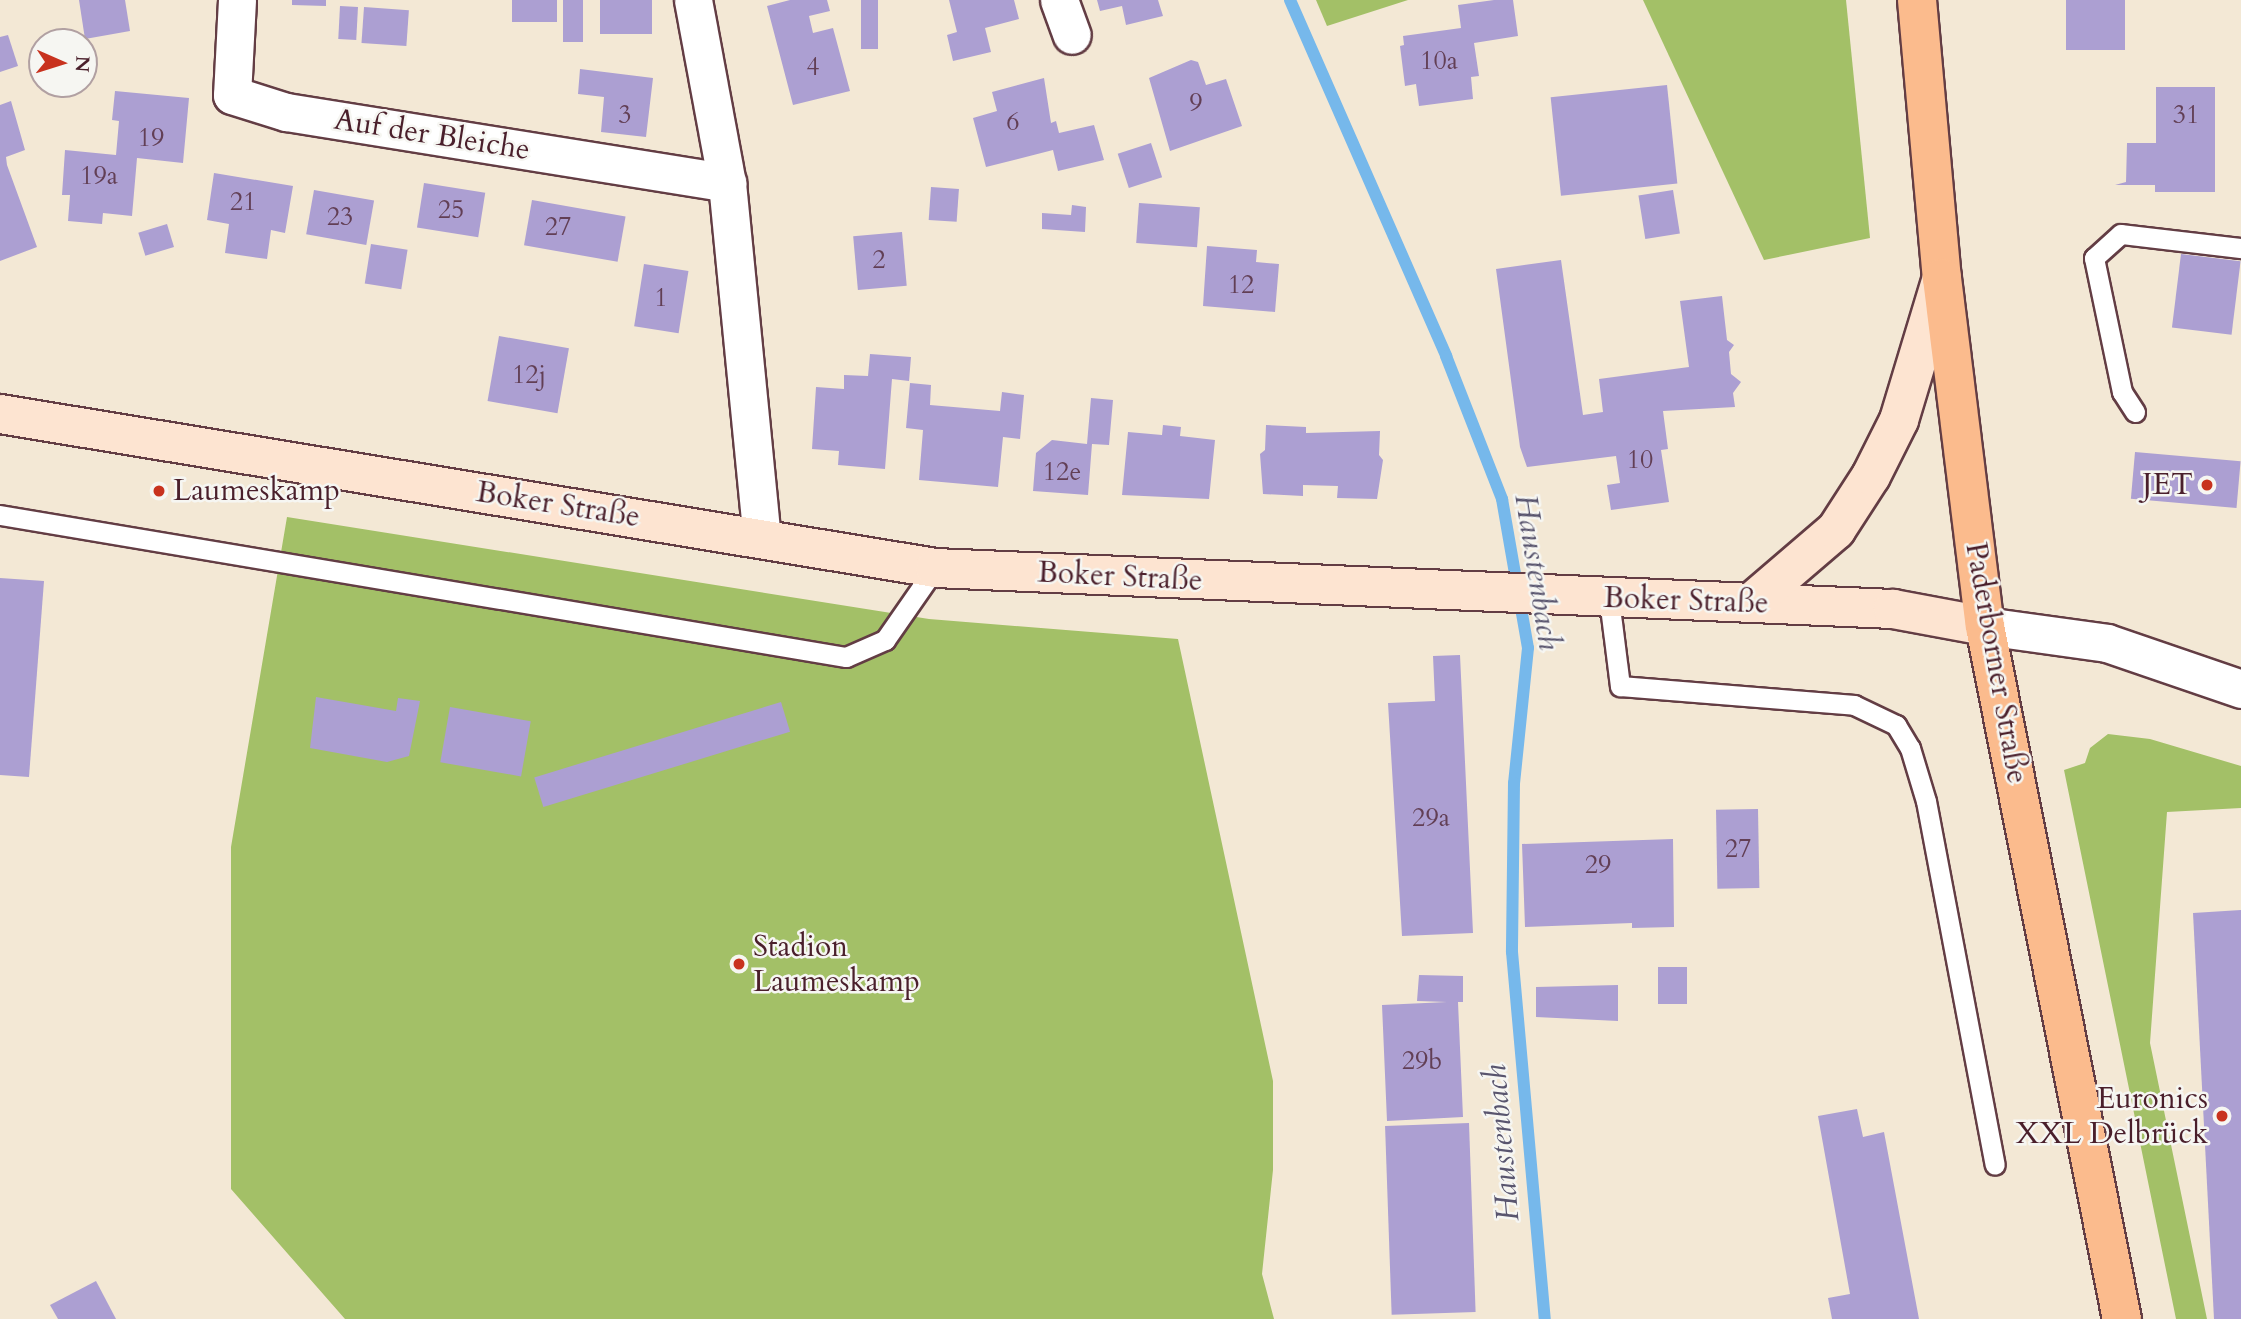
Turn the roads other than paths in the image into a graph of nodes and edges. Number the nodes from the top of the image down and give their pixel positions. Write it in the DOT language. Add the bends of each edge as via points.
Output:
graph roads {
  1 [pos="237,0"];
  2 [pos="693,0"];
  3 [pos="1059,0"];
  4 [pos="1917,0"];
  5 [pos="1072,35"];
  6 [pos="727,183"];
  7 [pos="2241,248"];
  8 [pos="1942,278"];
  9 [pos="2135,412"];
  10 [pos="0,414"];
  11 [pos="0,515"];
  12 [pos="762,538"];
  13 [pos="935,568"];
  14 [pos="1609,599"];
  15 [pos="1752,602"];
  16 [pos="1985,626"];
  17 [pos="2241,689"];
  18 [pos="1994,1165"];
  19 [pos="2122,1319"];
  1 -- 6 [label="street, Auf der Bleiche" via="232,94 286,112"];
  2 -- 6 [label="street"];
  3 -- 5 [label="street"];
  4 -- 8 [label="main road, Paderborner Straße"];
  6 -- 12 [label="street"];
  7 -- 9 [label="lane" via="2120,234 2094,258 2122,392"];
  8 -- 15 [label="main road" via="1899,419 1871,476 1836,530"];
  8 -- 16 [label="main road, Paderborner Straße"];
  10 -- 12 [label="main road, Boker Straße"];
  11 -- 13 [label="lane" via="846,657 885,640"];
  12 -- 13 [label="main road, Boker Straße"];
  13 -- 14 [label="main road, Boker Straße"];
  14 -- 15 [label="main road, Boker Straße"];
  14 -- 18 [label="lane" via="1620,686 1854,705 1896,725 1910,748 1926,801"];
  15 -- 16 [label="main road, Boker Straße" via="1893,609"];
  16 -- 17 [label="street, Boker Straße" via="2107,643"];
  16 -- 19 [label="main road, Paderborner Straße"];
}
